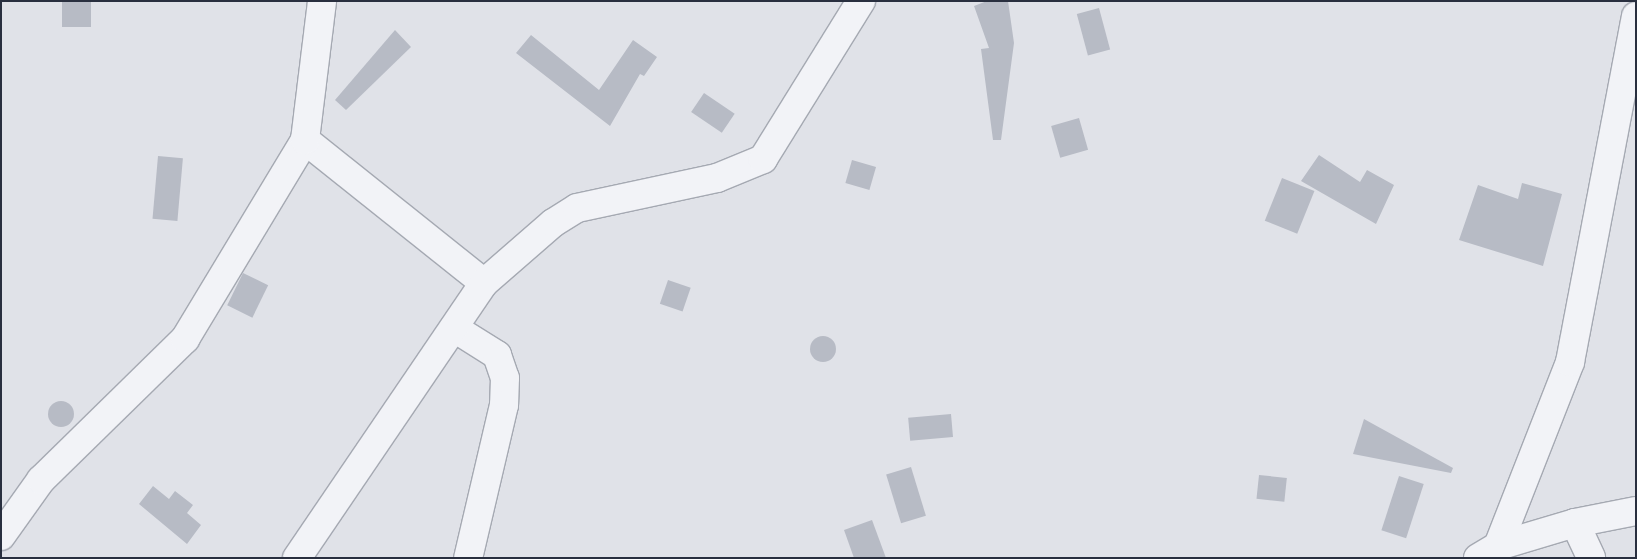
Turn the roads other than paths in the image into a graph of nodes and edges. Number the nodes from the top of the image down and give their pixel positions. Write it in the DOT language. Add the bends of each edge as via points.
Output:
graph roads {
  1 [pos="322,1"];
  2 [pos="861,1"];
  3 [pos="1636,16"];
  4 [pos="305,140"];
  5 [pos="484,284"];
  6 [pos="454,328"];
  7 [pos="1636,511"];
  8 [pos="1575,523"];
  9 [pos="1,536"];
  10 [pos="1488,552"];
  11 [pos="297,558"];
  12 [pos="468,558"];
  13 [pos="1591,558"];
  1 -- 4 [label="street"];
  2 -- 5 [label="street" via="763,158 717,178 577,208 553,223"];
  3 -- 10 [label="street" via="1570,362"];
  4 -- 5 [label="street"];
  4 -- 9 [label="street" via="185,339 41,480"];
  5 -- 6 [label="street"];
  6 -- 11 [label="street"];
  6 -- 12 [label="street" via="497,355 505,378 504,405"];
  7 -- 8 [label="street"];
  8 -- 10 [label="street"];
  8 -- 13 [label="street"];
}
